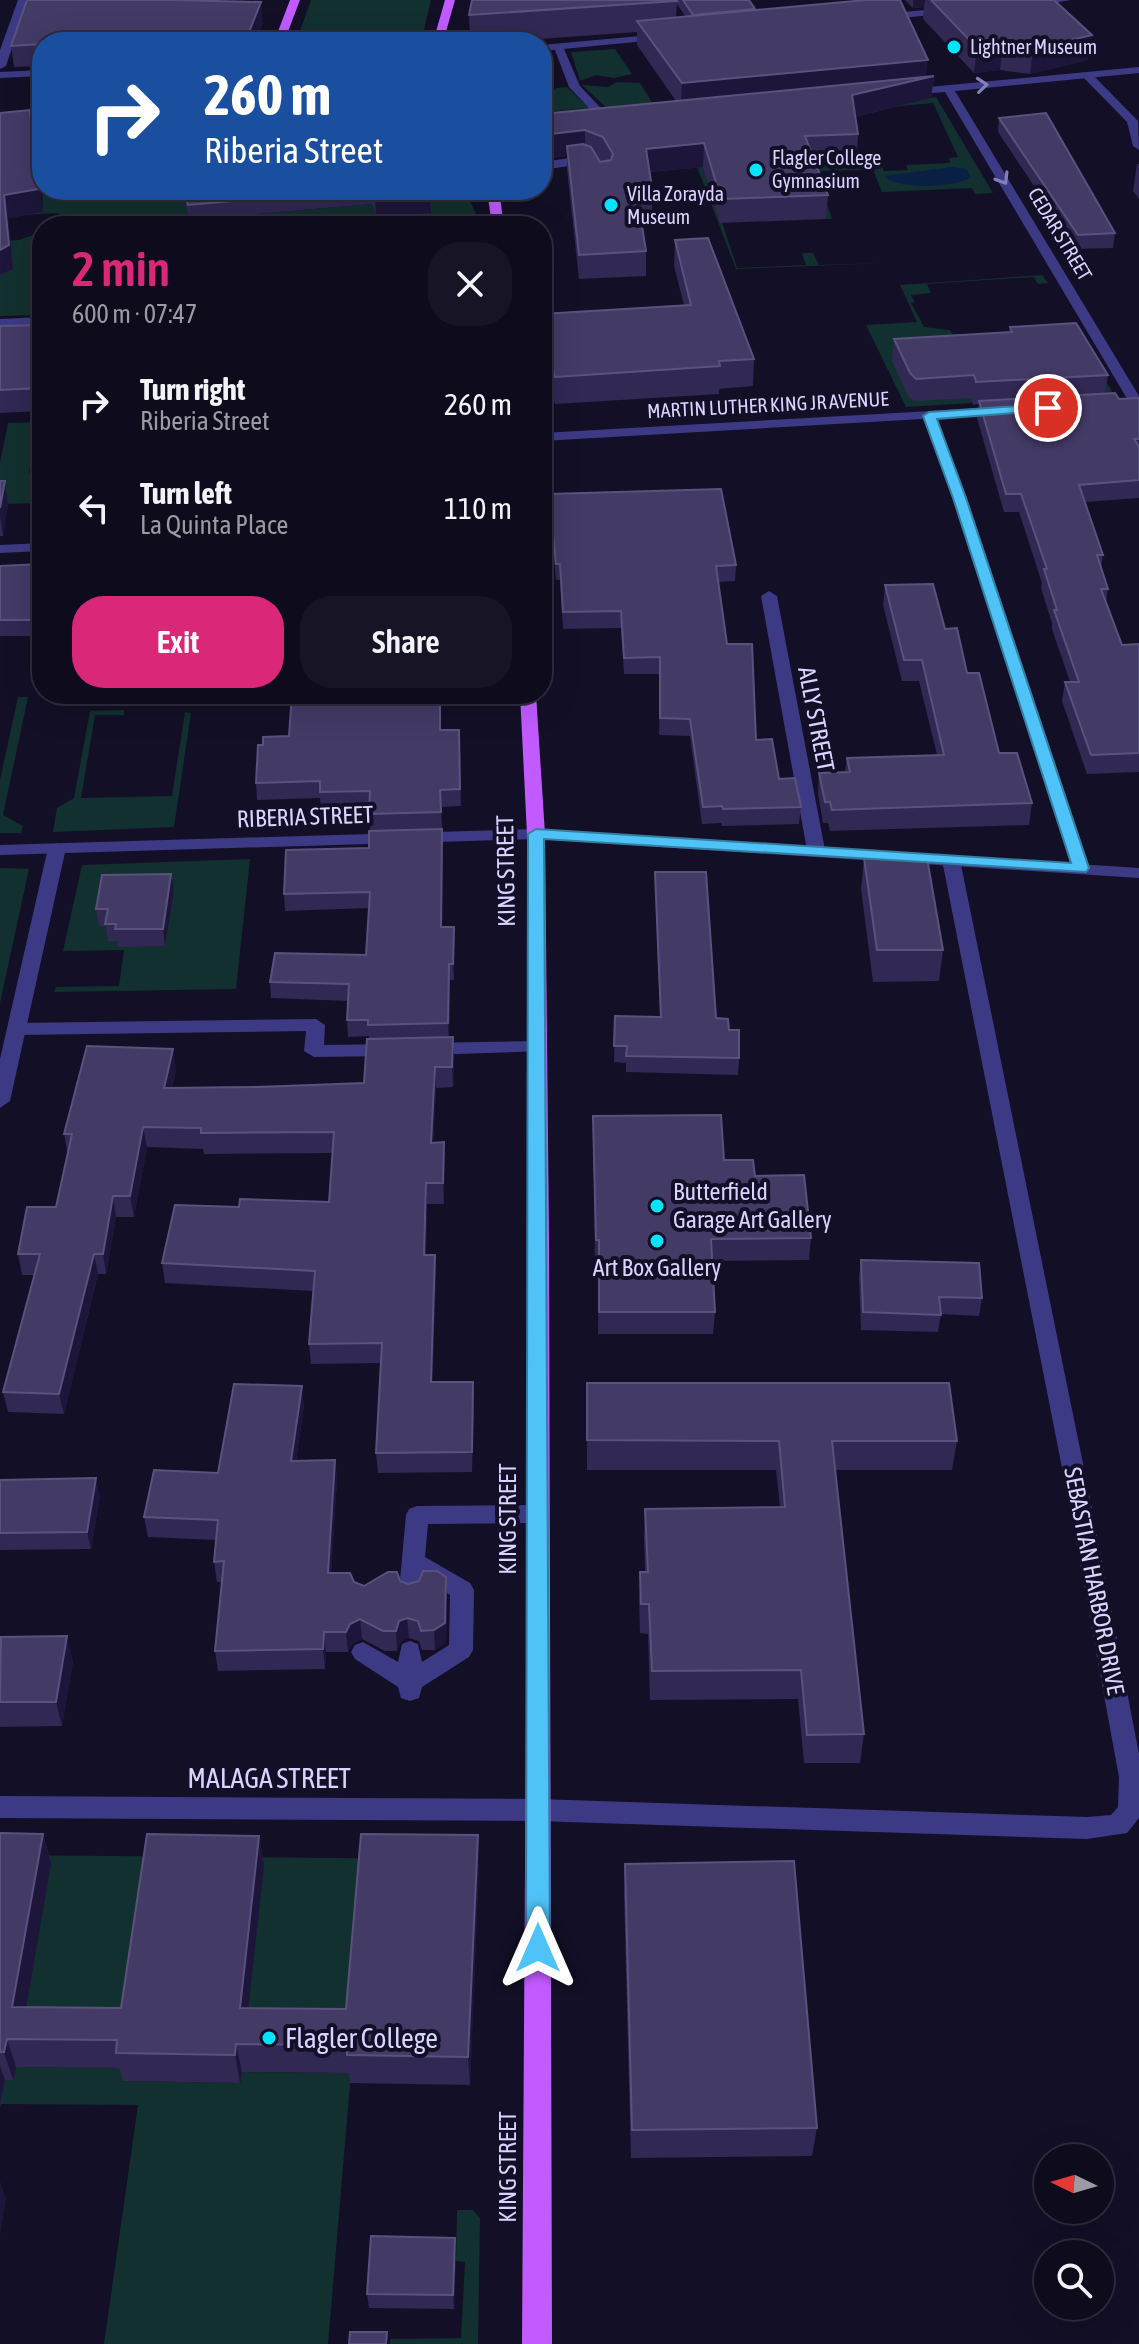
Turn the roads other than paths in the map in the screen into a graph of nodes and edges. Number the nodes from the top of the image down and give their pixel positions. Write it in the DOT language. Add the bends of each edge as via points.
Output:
graph roads {
  1 [pos="23,0"];
  2 [pos="295,0"];
  3 [pos="450,0"];
  4 [pos="921,0"];
  5 [pos="1066,0"];
  6 [pos="1022,4"];
  7 [pos="963,10"];
  8 [pos="933,13"];
  9 [pos="873,18"];
  10 [pos="283,32"];
  11 [pos="442,32"];
  12 [pos="674,36"];
  13 [pos="552,47"];
  14 [pos="557,47"];
  15 [pos="0,66"];
  16 [pos="1139,70"];
  17 [pos="32,73"];
  18 [pos="0,75"];
  19 [pos="1087,75"];
  20 [pos="948,88"];
  21 [pos="888,94"];
  22 [pos="621,119"];
  23 [pos="607,121"];
  24 [pos="593,122"];
  25 [pos="1136,122"];
  26 [pos="1139,146"];
  27 [pos="552,165"];
  28 [pos="604,179"];
  29 [pos="32,321"];
  30 [pos="0,323"];
  31 [pos="1138,402"];
  32 [pos="1120,403"];
  33 [pos="1025,409"];
  34 [pos="929,416"];
  35 [pos="552,436"];
  36 [pos="32,547"];
  37 [pos="0,549"];
  38 [pos="769,596"];
  39 [pos="529,704"];
  40 [pos="536,834"];
  41 [pos="57,848"];
  42 [pos="0,850"];
  43 [pos="816,850"];
  44 [pos="951,860"];
  45 [pos="1081,868"];
  46 [pos="1139,873"];
  47 [pos="16,1029"];
  48 [pos="537,1047"];
  49 [pos="0,1101"];
  50 [pos="538,1514"];
  51 [pos="413,1561"];
  52 [pos="390,1577"];
  53 [pos="411,1591"];
  54 [pos="410,1651"];
  55 [pos="363,1652"];
  56 [pos="410,1687"];
  57 [pos="0,1807"];
  58 [pos="538,1810"];
  59 [pos="537,2344"];
  1 -- 15 [label="street"];
  2 -- 10 [label="main road"];
  3 -- 11 [label="main road"];
  4 -- 8 [label="street"];
  5 -- 6 [label="street"];
  7 -- 8 [label="street"];
  8 -- 9 [label="street"];
  12 -- 14 [label="street"];
  13 -- 14 [label="street"];
  14 -- 23 [label="street" via="565,55 573,86"];
  16 -- 19 [label="street"];
  17 -- 18 [label="street"];
  20 -- 19 [label="street, one-way"];
  19 -- 25 [label="street"];
  20 -- 21 [label="street"];
  20 -- 31 [label="street, CEDAR STREET, one-way"];
  22 -- 23 [label="street"];
  23 -- 24 [label="street"];
  25 -- 26 [label="street"];
  27 -- 28 [label="street" via="584,160 598,166"];
  29 -- 30 [label="street"];
  31 -- 32 [label="street"];
  33 -- 34 [label="street, MARTIN LUTHER KING JR AVENUE"];
  34 -- 35 [label="street, MARTIN LUTHER KING JR AVENUE"];
  34 -- 45 [label="street"];
  36 -- 37 [label="street"];
  38 -- 43 [label="street, ALLY STREET"];
  39 -- 40 [label="main road, KING STREET"];
  40 -- 41 [label="street, RIBERIA STREET"];
  40 -- 43 [label="street, RIBERIA STREET"];
  40 -- 48 [label="main road, KING STREET"];
  41 -- 42 [label="street, RIBERIA STREET"];
  41 -- 47 [label="street"];
  43 -- 44 [label="street, RIBERIA STREET"];
  44 -- 45 [label="street, RIBERIA STREET"];
  44 -- 58 [label="street, SEBASTIAN HARBOR DRIVE" via="1077,1488 1131,1777 1130,1810 1118,1825 1087,1828"];
  45 -- 46 [label="street, RIBERIA STREET"];
  47 -- 48 [label="street" via="316,1025 314,1051"];
  47 -- 49 [label="street"];
  48 -- 50 [label="main road, KING STREET"];
  50 -- 51 [label="street" via="417,1515"];
  50 -- 58 [label="main road, KING STREET"];
  51 -- 52 [label="street"];
  51 -- 53 [label="street"];
  51 -- 56 [label="street" via="462,1590 461,1650"];
  54 -- 56 [label="street"];
  55 -- 56 [label="street"];
  57 -- 58 [label="street, MALAGA STREET"];
  58 -- 59 [label="main road, KING STREET"];
}
